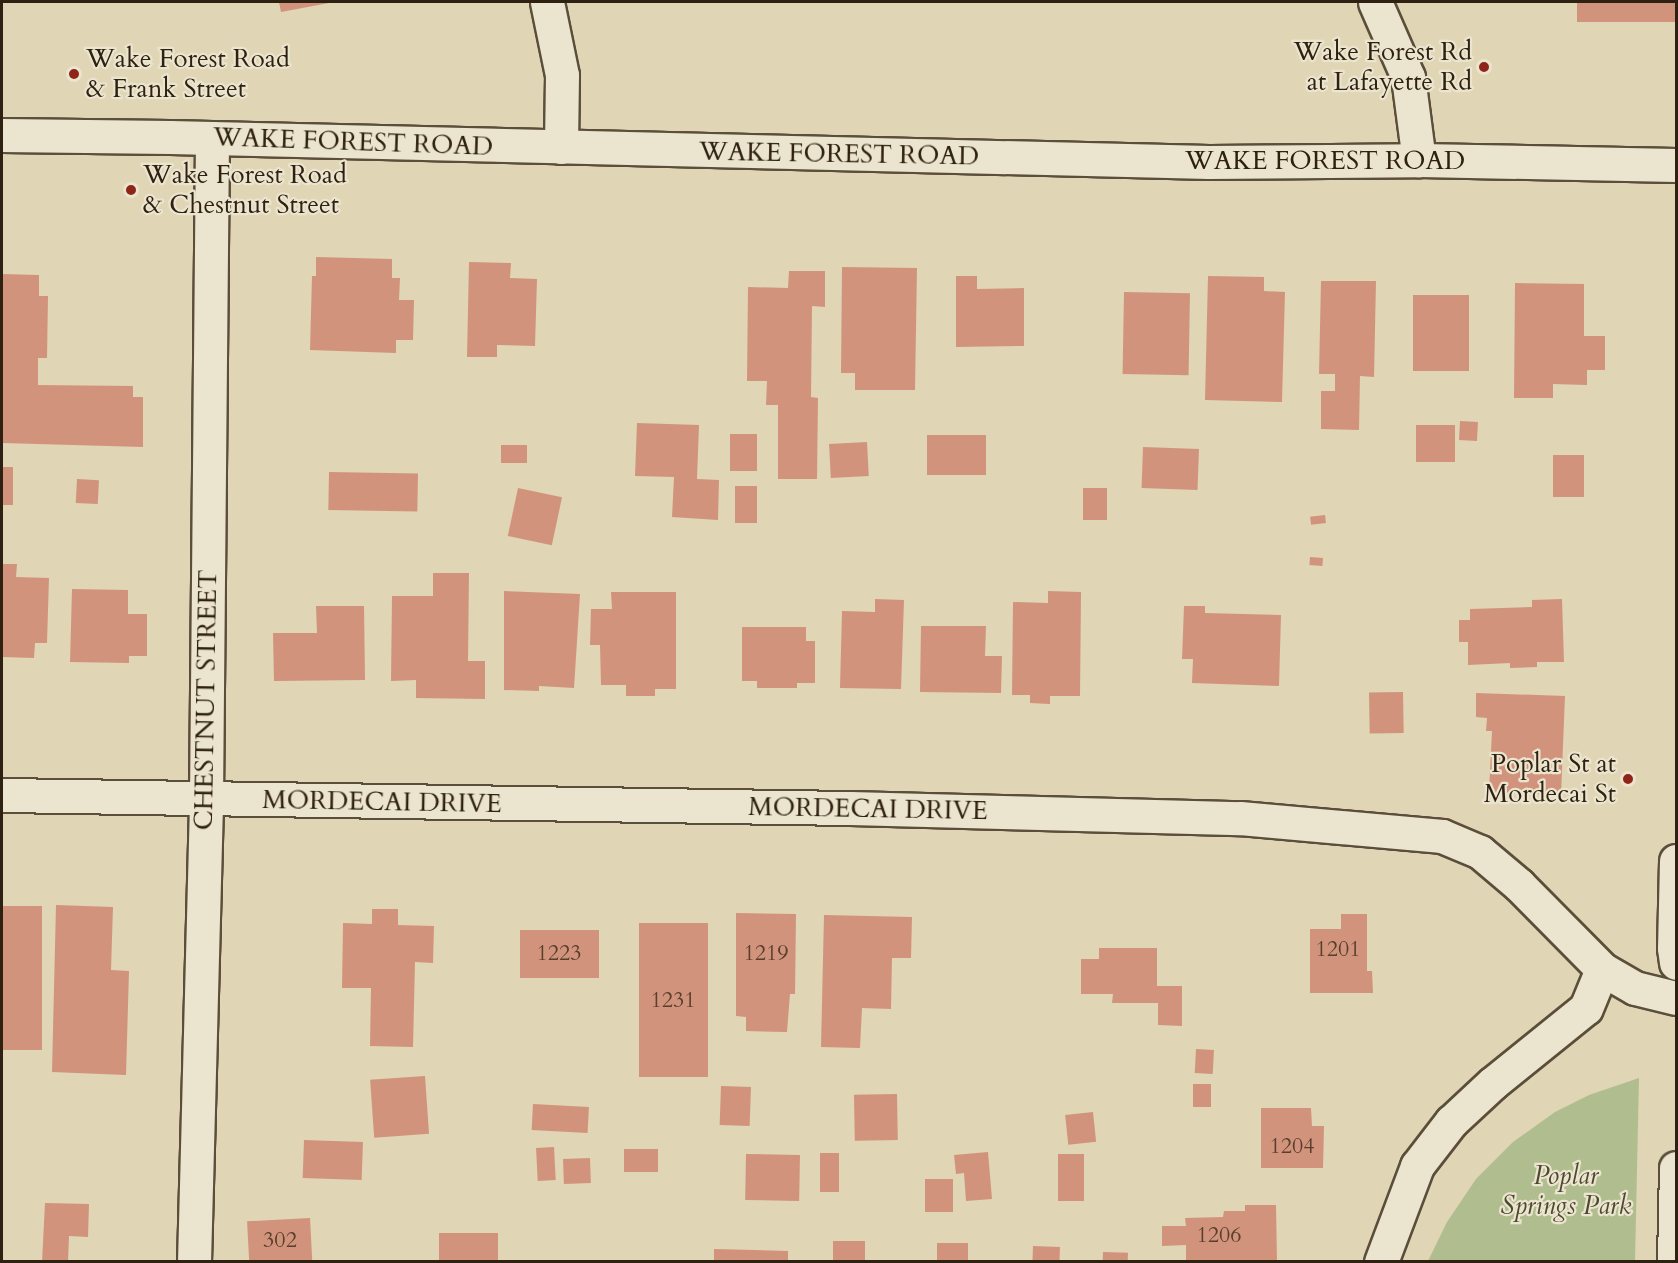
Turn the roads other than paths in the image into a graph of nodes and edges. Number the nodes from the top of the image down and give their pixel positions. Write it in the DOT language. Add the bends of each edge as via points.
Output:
graph roads {
  1 [pos="547,2"];
  2 [pos="1375,2"];
  3 [pos="2,135"];
  4 [pos="212,138"];
  5 [pos="561,147"];
  6 [pos="1419,160"];
  7 [pos="1677,165"];
  8 [pos="2,795"];
  9 [pos="206,800"];
  10 [pos="1677,861"];
  11 [pos="1677,963"];
  12 [pos="1602,969"];
  13 [pos="1677,998"];
  14 [pos="1677,1168"];
  15 [pos="194,1262"];
  16 [pos="1381,1262"];
  17 [pos="1674,1262"];
  1 -- 5 [label="street" via="562,75"];
  2 -- 6 [label="street" via="1408,77"];
  3 -- 4 [label="street, WAKE FOREST ROAD"];
  4 -- 5 [label="street, WAKE FOREST ROAD"];
  4 -- 9 [label="street, CHESTNUT STREET"];
  5 -- 6 [label="street, WAKE FOREST ROAD" via="1209,162"];
  6 -- 7 [label="street, WAKE FOREST ROAD"];
  8 -- 9 [label="street, MORDECAI DRIVE"];
  9 -- 12 [label="street, MORDECAI DRIVE" via="849,808 1240,818 1442,836 1480,852 1519,885"];
  9 -- 15 [label="street, CHESTNUT STREET"];
  10 -- 11 [label="street"];
  12 -- 13 [label="street, MORDECAI DRIVE" via="1635,988"];
  12 -- 16 [label="street" via="1586,1008 1451,1122 1417,1167"];
  14 -- 17 [label="street"];
}
